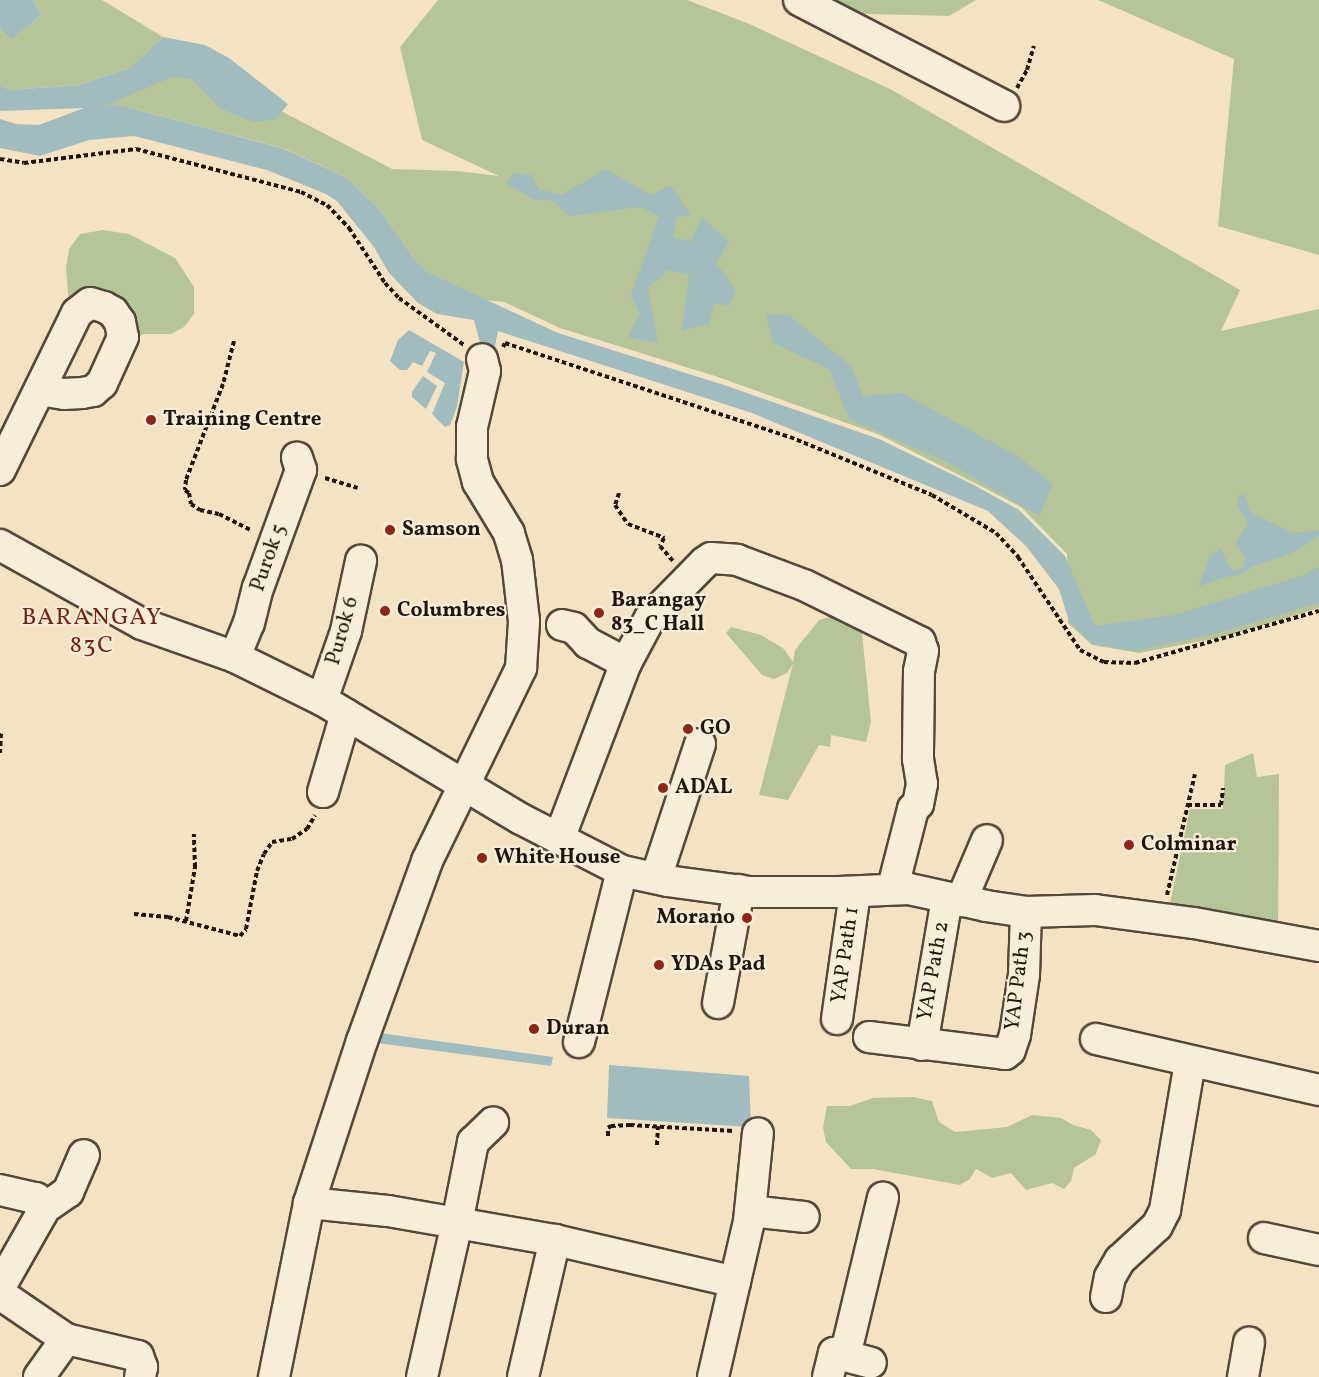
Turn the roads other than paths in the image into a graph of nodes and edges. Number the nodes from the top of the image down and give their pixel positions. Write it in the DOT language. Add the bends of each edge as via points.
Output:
graph roads {
  1 [pos="799,0"];
  2 [pos="1002,105"];
  3 [pos="482,359"];
  4 [pos="40,390"];
  5 [pos="299,464"];
  6 [pos="0,470"];
  7 [pos="0,545"];
  8 [pos="361,561"];
  9 [pos="562,625"];
  10 [pos="235,657"];
  11 [pos="626,663"];
  12 [pos="334,707"];
  13 [pos="700,744"];
  14 [pos="463,783"];
  15 [pos="323,792"];
  16 [pos="559,839"];
  17 [pos="987,840"];
  18 [pos="622,871"];
  19 [pos="656,878"];
  20 [pos="893,887"];
  21 [pos="739,890"];
  22 [pos="855,892"];
  23 [pos="954,900"];
  24 [pos="1026,912"];
  25 [pos="1319,946"];
  26 [pos="718,1003"];
  27 [pos="837,1019"];
  28 [pos="869,1037"];
  29 [pos="1096,1040"];
  30 [pos="579,1042"];
  31 [pos="922,1045"];
  32 [pos="1190,1062"];
  33 [pos="1319,1090"];
  34 [pos="493,1123"];
  35 [pos="758,1134"];
  36 [pos="84,1155"];
  37 [pos="0,1190"];
  38 [pos="883,1198"];
  39 [pos="309,1203"];
  40 [pos="42,1210"];
  41 [pos="750,1211"];
  42 [pos="804,1217"];
  43 [pos="458,1223"];
  44 [pos="1264,1238"];
  45 [pos="555,1240"];
  46 [pos="1319,1250"];
  47 [pos="735,1282"];
  48 [pos="0,1287"];
  49 [pos="0,1294"];
  50 [pos="1106,1297"];
  51 [pos="66,1339"];
  52 [pos="1249,1343"];
  53 [pos="848,1365"];
  54 [pos="39,1377"];
  55 [pos="140,1377"];
  56 [pos="274,1377"];
  57 [pos="422,1377"];
  58 [pos="523,1377"];
  59 [pos="713,1377"];
  60 [pos="1243,1377"];
  1 -- 2 [label="street"];
  3 -- 14 [label="street" via="485,370 472,427 472,459 478,482 509,533 524,621 518,677"];
  4 -- 6 [label="street"];
  5 -- 10 [label="street, Purok 5"];
  7 -- 10 [label="street" via="142,624"];
  8 -- 12 [label="street, Purok 6"];
  9 -- 11 [label="street" via="574,628 588,643"];
  10 -- 12 [label="street"];
  11 -- 16 [label="street"];
  11 -- 20 [label="street" via="650,618 711,558 737,560 804,585 920,642 923,651 919,671 918,759 922,784"];
  12 -- 14 [label="street"];
  12 -- 15 [label="street, Purok 6"];
  13 -- 19 [label="street"];
  14 -- 16 [label="street"];
  14 -- 39 [label="street" via="427,861 389,964"];
  16 -- 18 [label="street"];
  17 -- 23 [label="street, YAP Path 2"];
  18 -- 19 [label="street"];
  18 -- 30 [label="street"];
  19 -- 21 [label="street"];
  20 -- 22 [label="street"];
  20 -- 23 [label="street" via="931,892"];
  21 -- 22 [label="street"];
  21 -- 26 [label="street"];
  22 -- 27 [label="street, YAP Path 1"];
  23 -- 24 [label="street"];
  23 -- 31 [label="street, YAP Path 2"];
  24 -- 25 [label="street" via="1095,910"];
  24 -- 31 [label="street, YAP Path 3" via="1024,975 1010,1050 993,1055"];
  28 -- 31 [label="street, YAP Path 3"];
  29 -- 32 [label="street"];
  32 -- 33 [label="street"];
  32 -- 50 [label="street" via="1165,1210 1157,1226 1120,1260 1110,1277"];
  34 -- 43 [label="street" via="473,1142"];
  35 -- 41 [label="street"];
  36 -- 40 [label="street" via="68,1192"];
  37 -- 40 [label="street" via="36,1198"];
  38 -- 53 [label="street"];
  39 -- 43 [label="street"];
  39 -- 56 [label="street"];
  40 -- 48 [label="street"];
  41 -- 42 [label="street"];
  41 -- 47 [label="street"];
  43 -- 45 [label="street"];
  43 -- 57 [label="street"];
  44 -- 46 [label="street"];
  45 -- 47 [label="street"];
  45 -- 58 [label="street"];
  47 -- 59 [label="street"];
  49 -- 51 [label="street"];
  51 -- 54 [label="street"];
  51 -- 55 [label="street" via="138,1356"];
  52 -- 60 [label="street"];
}
